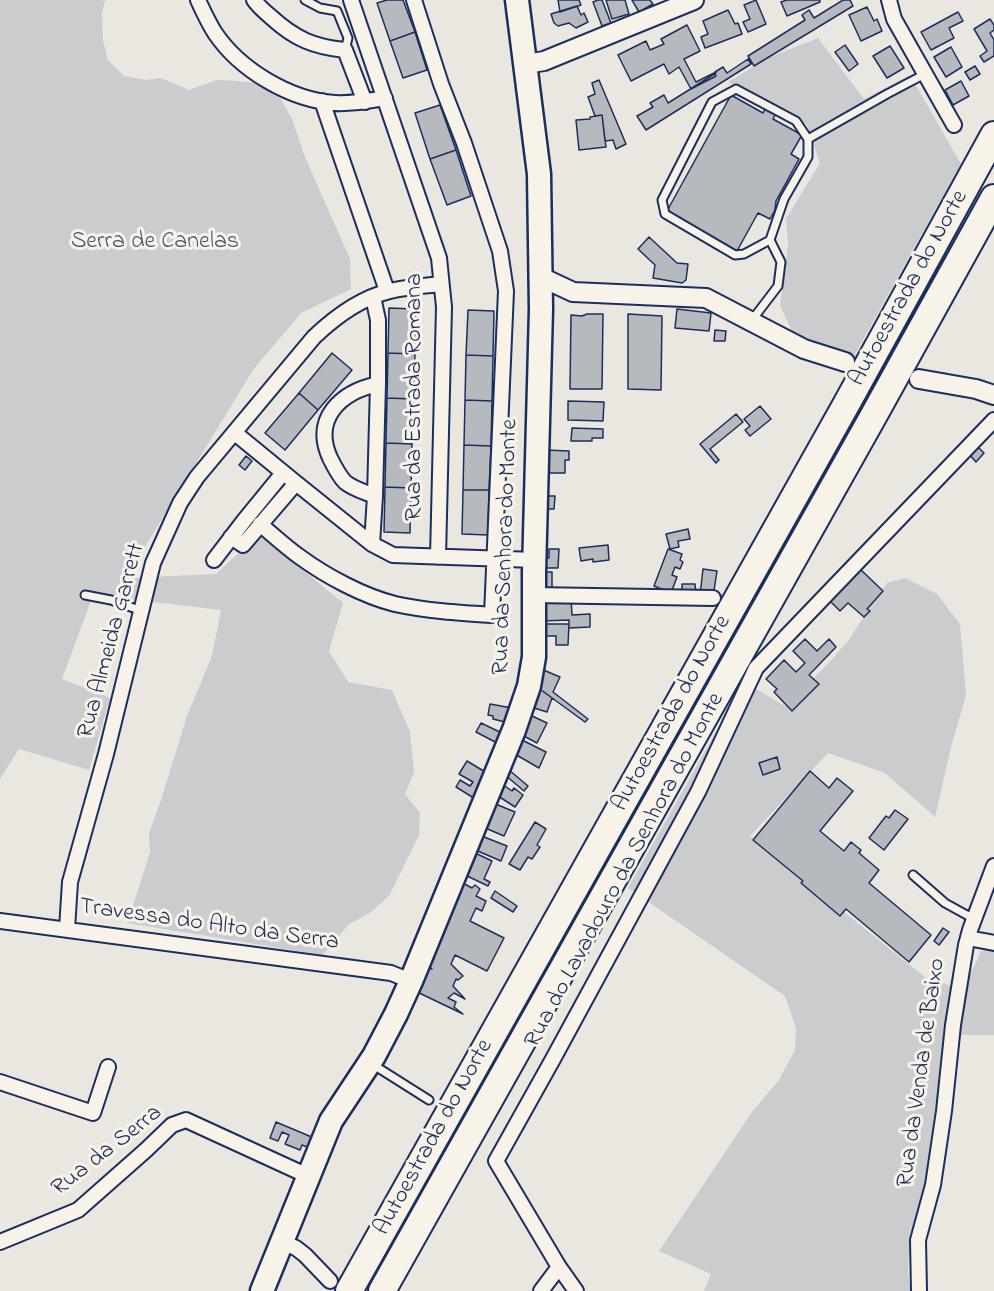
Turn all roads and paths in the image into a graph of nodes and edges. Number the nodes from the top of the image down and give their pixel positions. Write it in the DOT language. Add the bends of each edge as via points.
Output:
graph roads {
  1 [pos="198,0"];
  2 [pos="254,0"];
  3 [pos="305,0"];
  4 [pos="351,0"];
  5 [pos="414,0"];
  6 [pos="517,0"];
  7 [pos="694,0"];
  8 [pos="889,0"];
  9 [pos="345,50"];
  10 [pos="526,64"];
  11 [pos="925,74"];
  12 [pos="385,99"];
  13 [pos="322,101"];
  14 [pos="365,102"];
  15 [pos="954,125"];
  16 [pos="994,135"];
  17 [pos="808,139"];
  18 [pos="994,198"];
  19 [pos="770,240"];
  20 [pos="541,277"];
  21 [pos="441,284"];
  22 [pos="387,291"];
  23 [pos="573,292"];
  24 [pos="373,297"];
  25 [pos="541,309"];
  26 [pos="750,321"];
  27 [pos="845,362"];
  28 [pos="919,379"];
  29 [pos="378,384"];
  30 [pos="994,395"];
  31 [pos="994,420"];
  32 [pos="235,433"];
  33 [pos="283,473"];
  34 [pos="296,483"];
  35 [pos="375,496"];
  36 [pos="260,524"];
  37 [pos="231,537"];
  38 [pos="372,544"];
  39 [pos="438,557"];
  40 [pos="496,558"];
  41 [pos="214,560"];
  42 [pos="535,560"];
  43 [pos="85,595"];
  44 [pos="534,595"];
  45 [pos="713,598"];
  46 [pos="142,611"];
  47 [pos="994,866"];
  48 [pos="913,875"];
  49 [pos="974,919"];
  50 [pos="0,921"];
  51 [pos="67,928"];
  52 [pos="968,938"];
  53 [pos="994,943"];
  54 [pos="411,981"];
  55 [pos="370,1062"];
  56 [pos="108,1067"];
  57 [pos="0,1082"];
  58 [pos="429,1100"];
  59 [pos="308,1176"];
  60 [pos="0,1242"];
  61 [pos="282,1242"];
  62 [pos="559,1267"];
  63 [pos="340,1286"];
  64 [pos="922,1290"];
  65 [pos="262,1291"];
  66 [pos="382,1291"];
  67 [pos="541,1291"];
  68 [pos="576,1291"];
  1 -- 13 [label="street" via="215,33 244,65 290,92"];
  2 -- 9 [label="street" via="296,37"];
  3 -- 9 [label="lane" via="337,11 348,38"];
  4 -- 12 [label="street, Rua da Estrada Romana"];
  5 -- 40 [label="street" via="500,251 506,291"];
  6 -- 10 [label="main road, Rua da Senhora do Monte"];
  7 -- 10 [label="street" via="544,61"];
  8 -- 11 [label="street" via="894,19"];
  9 -- 14 [label="street"];
  10 -- 20 [label="main road, Rua da Senhora do Monte" via="540,174"];
  11 -- 15 [label="street"];
  11 -- 17 [label="lane"];
  12 -- 14 [label="street"];
  12 -- 21 [label="street, Rua da Estrada Romana" via="438,258"];
  13 -- 14 [label="street"];
  13 -- 22 [label="street"];
  16 -- 63 [label="highway, Autoestrada do Norte" via="848,403"];
  17 -- 19 [label="lane" via="808,157 784,199"];
  17 -- 19 [label="lane" via="796,121 736,89 712,102 662,200 665,214 735,255 744,255"];
  18 -- 66 [label="highway, Autoestrada do Norte"];
  19 -- 26 [label="lane" via="782,262 778,286"];
  20 -- 23 [label="street"];
  20 -- 25 [label="main road, Rua da Senhora do Monte"];
  21 -- 22 [label="street, Rua Almeida Garrett"];
  21 -- 39 [label="street, Rua da Estrada Romana" via="444,307"];
  22 -- 24 [label="street, Rua Almeida Garrett"];
  23 -- 25 [label="street"];
  23 -- 26 [label="street" via="706,298"];
  24 -- 29 [label="street" via="378,320"];
  24 -- 32 [label="street, Rua Almeida Garrett" via="349,308 314,337"];
  25 -- 42 [label="main road, Rua da Senhora do Monte"];
  26 -- 27 [label="street" via="804,349"];
  28 -- 30 [label="street"];
  29 -- 35 [label="street"];
  29 -- 35 [label="street" via="356,390 339,403 328,417 325,432 335,468 346,482"];
  31 -- 62 [label="street, Rua do Lavadouro da Senhora do Monte" via="756,669 698,792 496,1161"];
  32 -- 33 [label="street"];
  32 -- 46 [label="street, Rua Almeida Garrett" via="180,503 153,563"];
  33 -- 34 [label="street"];
  33 -- 37 [label="street"];
  34 -- 36 [label="street"];
  34 -- 38 [label="street"];
  35 -- 38 [label="street"];
  36 -- 37 [label="street" via="243,545"];
  36 -- 40 [label="street" via="300,557 342,583 394,604 441,612 492,615"];
  37 -- 41 [label="street"];
  38 -- 39 [label="street" via="393,555"];
  39 -- 40 [label="street"];
  40 -- 42 [label="street"];
  42 -- 44 [label="main road, Rua da Senhora do Monte"];
  43 -- 46 [label="lane"];
  44 -- 45 [label="street"];
  44 -- 54 [label="main road, Rua da Senhora do Monte" via="534,657 529,686"];
  46 -- 51 [label="street, Rua Almeida Garrett" via="70,882"];
  47 -- 49 [label="street, Rua da Venda de Baixo"];
  48 -- 49 [label="lane" via="945,903"];
  49 -- 52 [label="street, Rua da Venda de Baixo"];
  50 -- 51 [label="street, Travessa do Alto da Serra"];
  51 -- 54 [label="street, Travessa do Alto da Serra" via="391,973"];
  52 -- 53 [label="street"];
  52 -- 64 [label="street, Rua da Venda de Baixo" via="933,1185 918,1240"];
  54 -- 55 [label="main road, Rua da Senhora do Monte"];
  55 -- 58 [label="lane"];
  55 -- 59 [label="main road, Rua da Senhora do Monte" via="331,1121"];
  56 -- 57 [label="street" via="93,1113"];
  59 -- 60 [label="street, Rua da Serra" via="186,1120 172,1125 78,1210"];
  59 -- 61 [label="main road, Rua da Senhora do Monte"];
  61 -- 63 [label="street" via="296,1248"];
  61 -- 65 [label="main road, Rua da Senhora do Monte"];
  62 -- 67 [label="street"];
  62 -- 68 [label="street"];
}
